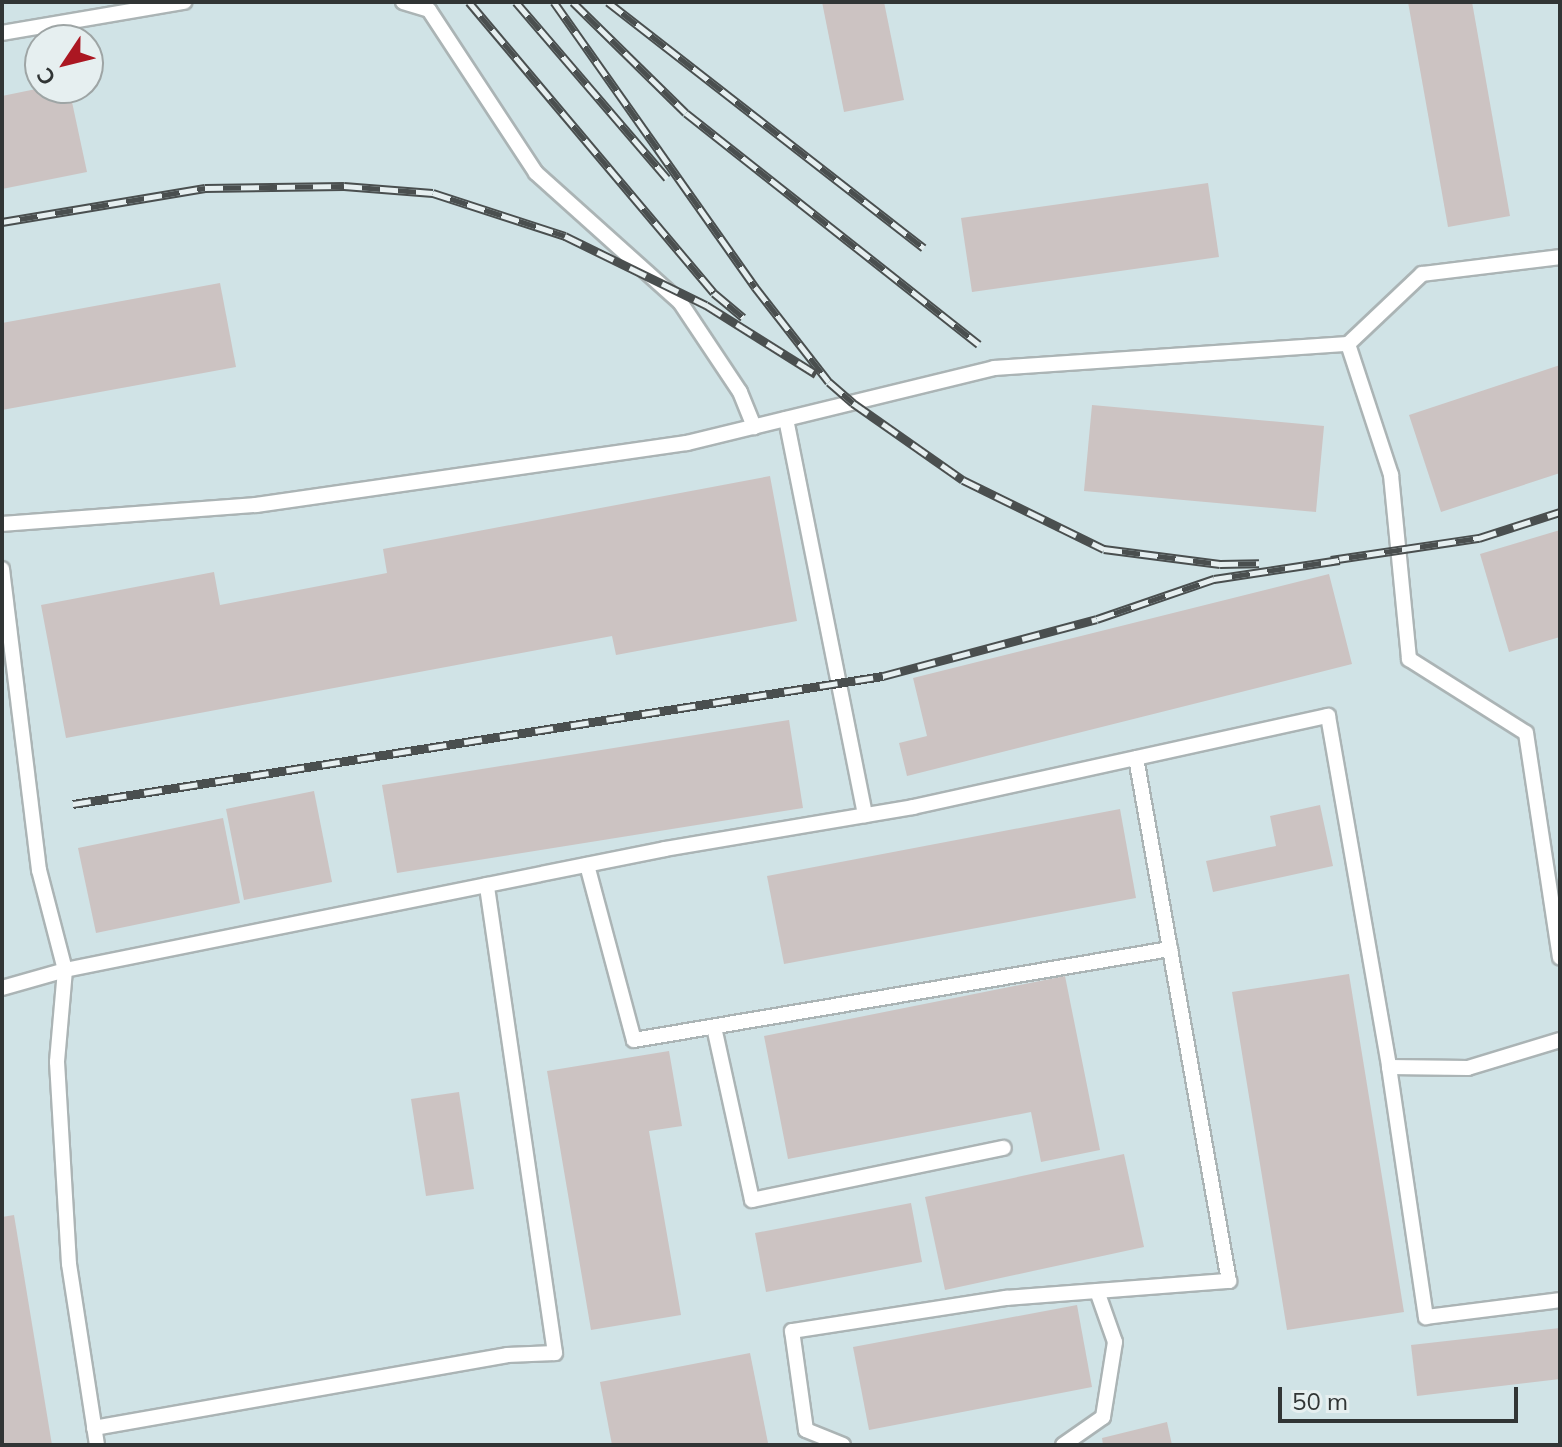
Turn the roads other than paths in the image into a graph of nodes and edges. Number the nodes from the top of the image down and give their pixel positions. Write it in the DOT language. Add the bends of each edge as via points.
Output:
graph roads {
  1 [pos="184,2"];
  2 [pos="403,2"];
  3 [pos="2,33"];
  4 [pos="1560,257"];
  5 [pos="1348,344"];
  6 [pos="786,419"];
  7 [pos="754,427"];
  8 [pos="2,524"];
  9 [pos="2,569"];
  10 [pos="1136,758"];
  11 [pos="865,815"];
  12 [pos="587,865"];
  13 [pos="487,885"];
  14 [pos="1170,949"];
  15 [pos="1560,957"];
  16 [pos="65,970"];
  17 [pos="2,988"];
  18 [pos="714,1027"];
  19 [pos="1560,1040"];
  20 [pos="1389,1067"];
  21 [pos="1004,1148"];
  22 [pos="1097,1291"];
  23 [pos="1560,1300"];
  24 [pos="94,1428"];
  25 [pos="97,1445"];
  26 [pos="843,1445"];
  27 [pos="1063,1445"];
  1 -- 3 [label="lane"];
  2 -- 7 [label="lane" via="429,10 536,173 680,302 740,392"];
  4 -- 5 [label="lane" via="1422,274"];
  5 -- 6 [label="lane" via="994,368"];
  5 -- 15 [label="lane" via="1391,475 1409,659 1526,733"];
  6 -- 7 [label="lane"];
  6 -- 11 [label="lane"];
  7 -- 8 [label="lane" via="687,443 256,505"];
  9 -- 16 [label="lane" via="39,870"];
  10 -- 11 [label="lane"];
  10 -- 14 [label="lane"];
  10 -- 20 [label="lane" via="1328,716"];
  11 -- 12 [label="lane"];
  12 -- 13 [label="lane"];
  12 -- 18 [label="lane" via="634,1040"];
  13 -- 16 [label="lane"];
  13 -- 24 [label="lane" via="555,1353 507,1355"];
  14 -- 18 [label="lane"];
  14 -- 22 [label="lane" via="1229,1281"];
  16 -- 17 [label="lane"];
  16 -- 24 [label="lane" via="57,1062 69,1264"];
  18 -- 21 [label="lane" via="752,1200"];
  19 -- 20 [label="lane" via="1468,1068"];
  20 -- 23 [label="lane" via="1426,1317"];
  22 -- 26 [label="lane" via="1006,1298 792,1331 806,1430"];
  22 -- 27 [label="lane" via="1115,1342 1103,1417"];
  24 -- 25 [label="lane"];
}
